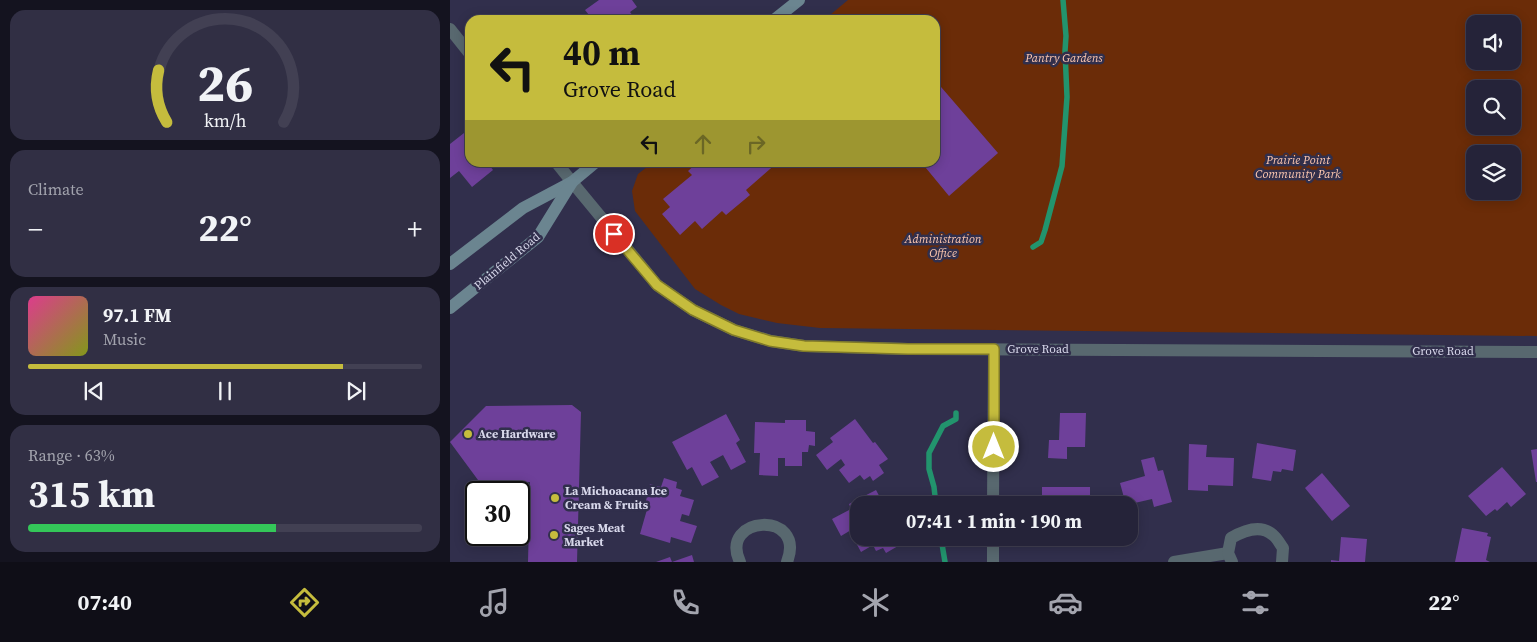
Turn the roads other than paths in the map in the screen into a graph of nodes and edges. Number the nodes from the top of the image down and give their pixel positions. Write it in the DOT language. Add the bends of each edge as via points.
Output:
graph roads {
  1 [pos="798,0"];
  2 [pos="780,15"];
  3 [pos="450,29"];
  4 [pos="465,48"];
  5 [pos="560,167"];
  6 [pos="590,167"];
  7 [pos="572,182"];
  8 [pos="450,264"];
  9 [pos="450,308"];
  10 [pos="994,349"];
  11 [pos="1537,352"];
  12 [pos="993,496"];
  13 [pos="993,546"];
  14 [pos="1230,558"];
  15 [pos="740,562"];
  16 [pos="787,562"];
  17 [pos="993,562"];
  18 [pos="1174,562"];
  19 [pos="1282,562"];
  1 -- 2 [label="main road"];
  3 -- 4 [label="street"];
  5 -- 7 [label="street, Grove Road"];
  6 -- 7 [label="main road, Plainfield Road"];
  7 -- 8 [label="main road, Plainfield Road" via="523,208"];
  7 -- 9 [label="main road, Plainfield Road" via="538,237"];
  7 -- 10 [label="street, Grove Road" via="657,285 693,310 734,330 770,341 804,346"];
  10 -- 11 [label="street, Grove Road"];
  10 -- 12 [label="street"];
  13 -- 17 [label="street"];
  14 -- 18 [label="street"];
  14 -- 19 [label="street" via="1231,538 1242,531 1257,529 1272,534 1278,541 1283,548"];
  15 -- 16 [label="street" via="739,539 744,532 767,523 776,526 788,538 790,555"];
}
